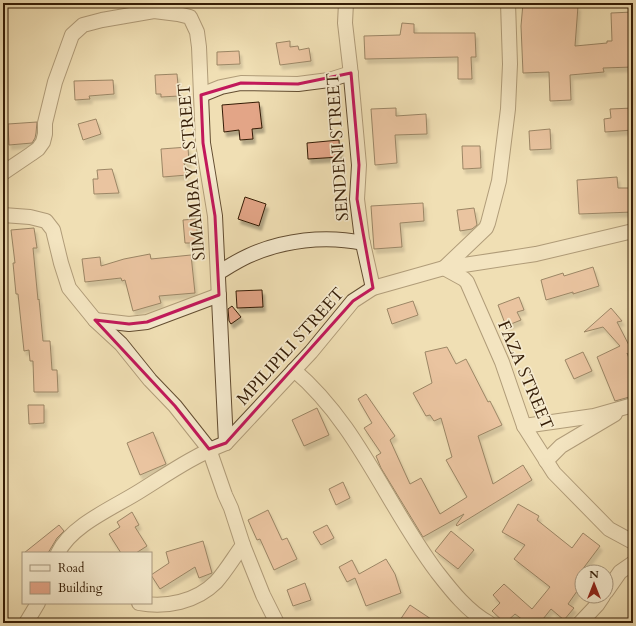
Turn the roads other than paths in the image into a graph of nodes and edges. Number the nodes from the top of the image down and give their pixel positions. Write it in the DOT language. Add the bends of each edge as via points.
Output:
graph roads {
  1 [pos="346,3"];
  2 [pos="508,3"];
  3 [pos="351,73"];
  4 [pos="201,94"];
  5 [pos="3,173"];
  6 [pos="3,215"];
  7 [pos="633,231"];
  8 [pos="363,243"];
  9 [pos="444,268"];
  10 [pos="218,272"];
  11 [pos="373,288"];
  12 [pos="219,295"];
  13 [pos="95,320"];
  14 [pos="294,370"];
  15 [pos="628,406"];
  16 [pos="524,426"];
  17 [pos="226,443"];
  18 [pos="209,450"];
  19 [pos="546,461"];
  20 [pos="633,542"];
  21 [pos="244,545"];
  22 [pos="59,552"];
  23 [pos="633,563"];
  24 [pos="614,581"];
  25 [pos="37,604"];
  26 [pos="144,604"];
  27 [pos="598,604"];
  28 [pos="26,623"];
  29 [pos="277,623"];
  30 [pos="489,623"];
  31 [pos="580,623"];
  1 -- 3 [label="street, SENDENI STREET" via="345,23"];
  2 -- 9 [label="street" via="508,109 499,181 486,228"];
  3 -- 4 [label="street" via="329,80 298,84 241,83"];
  3 -- 8 [label="street, SENDENI STREET" via="359,165 357,199"];
  4 -- 5 [label="street, SIMAMBAYA STREET" via="197,32 190,17 154,11 83,25 72,35 55,82 43,142 38,149"];
  4 -- 10 [label="street, SIMAMBAYA STREET" via="203,142 216,216"];
  6 -- 13 [label="street" via="46,221 53,230 69,288"];
  7 -- 9 [label="street, MPILIPILI STREET" via="536,254"];
  8 -- 10 [label="street" via="343,240 296,241 248,256"];
  8 -- 11 [label="street, SENDENI STREET"];
  9 -- 11 [label="street, MPILIPILI STREET"];
  9 -- 16 [label="street, FAZA STREET" via="467,282 502,362"];
  10 -- 12 [label="street, SIMAMBAYA STREET"];
  11 -- 14 [label="street, MPILIPILI STREET" via="353,301"];
  12 -- 13 [label="street" via="147,322 129,324"];
  12 -- 17 [label="street, SIMAMBAYA STREET"];
  13 -- 18 [label="street" via="121,344"];
  14 -- 17 [label="street, MPILIPILI STREET"];
  14 -- 30 [label="street" via="330,405 361,450 420,549 452,591"];
  15 -- 16 [label="street" via="594,416"];
  15 -- 19 [label="street" via="562,446"];
  16 -- 19 [label="street, FAZA STREET"];
  17 -- 18 [label="street, MPILIPILI STREET"];
  18 -- 21 [label="street"];
  18 -- 22 [label="street, MPILIPILI STREET" via="176,467 79,528"];
  19 -- 20 [label="street, FAZA STREET" via="554,473 609,529"];
  21 -- 26 [label="street" via="216,581 202,593 185,601"];
  21 -- 29 [label="street"];
  23 -- 24 [label="street" via="620,572"];
  25 -- 28 [label="street"];
  27 -- 31 [label="street"];
}
